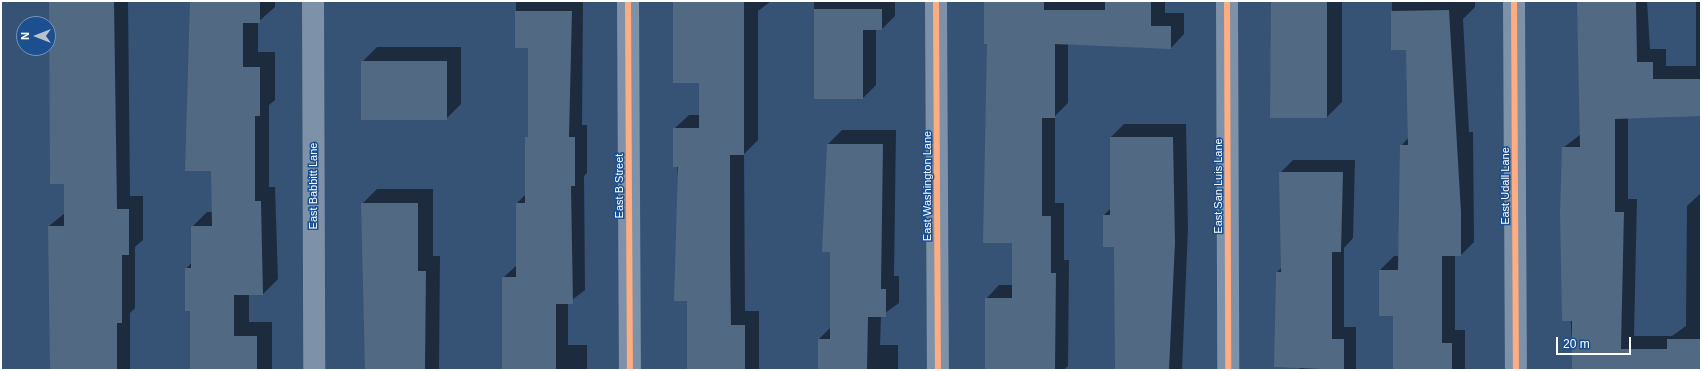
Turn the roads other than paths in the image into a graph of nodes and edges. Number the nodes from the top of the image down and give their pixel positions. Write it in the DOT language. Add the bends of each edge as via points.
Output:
graph roads {
  1 [pos="313,1"];
  2 [pos="628,1"];
  3 [pos="936,1"];
  4 [pos="1227,1"];
  5 [pos="1514,1"];
  6 [pos="314,370"];
  7 [pos="630,370"];
  8 [pos="938,370"];
  9 [pos="1228,370"];
  10 [pos="1516,370"];
  1 -- 6 [label="street, East Babbitt Lane"];
  2 -- 7 [label="street, East B Street"];
  3 -- 8 [label="street, East Washington Lane"];
  4 -- 9 [label="street, East San Luis Lane"];
  5 -- 10 [label="street, East Udall Lane"];
}
